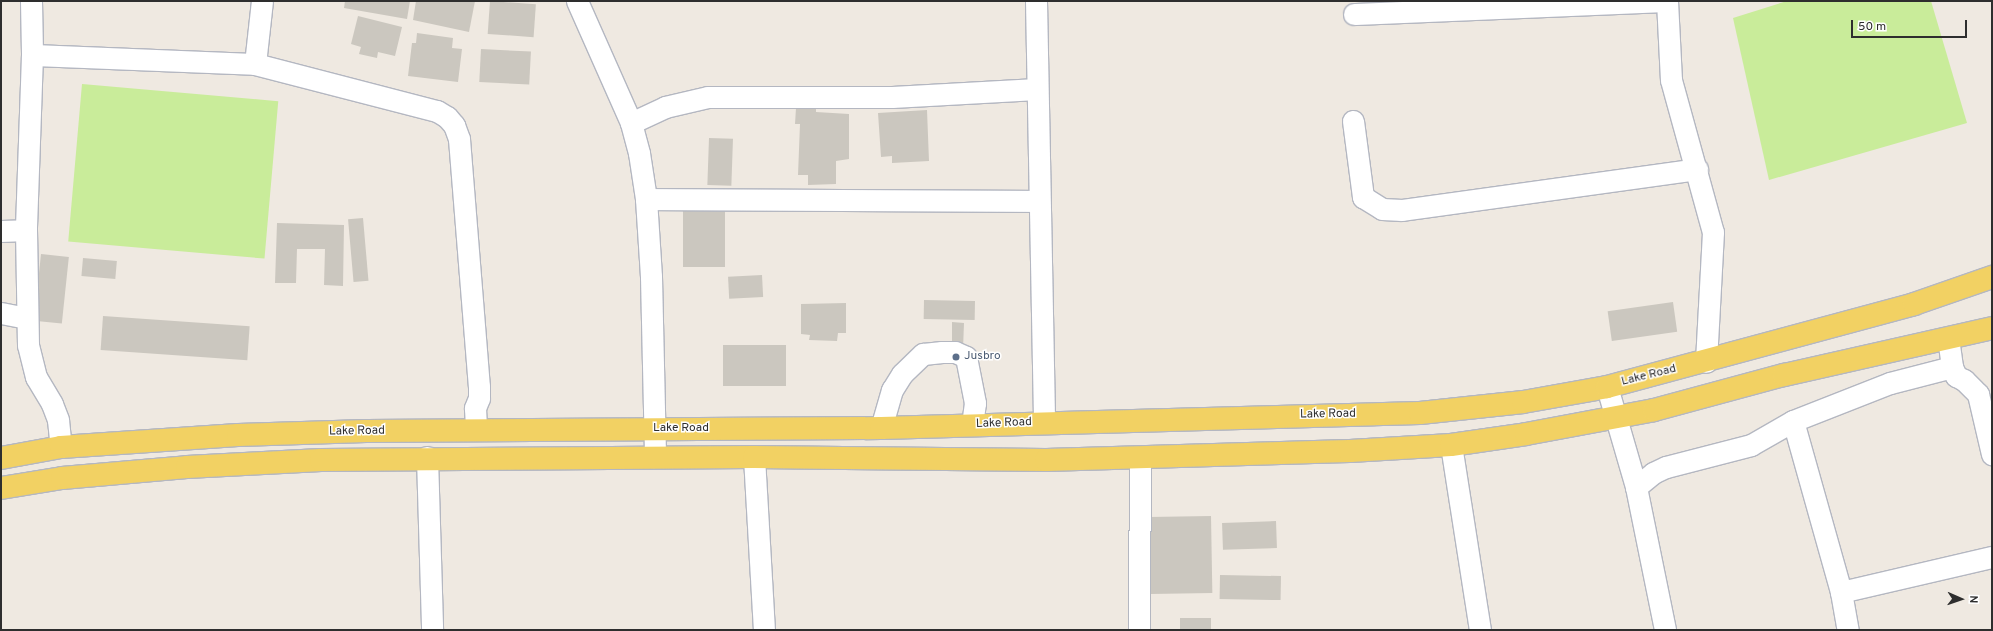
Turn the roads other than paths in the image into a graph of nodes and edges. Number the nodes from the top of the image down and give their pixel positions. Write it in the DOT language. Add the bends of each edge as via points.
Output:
graph roads {
  1 [pos="31,1"];
  2 [pos="262,1"];
  3 [pos="577,1"];
  4 [pos="1036,1"];
  5 [pos="1667,1"];
  6 [pos="1354,14"];
  7 [pos="32,55"];
  8 [pos="255,64"];
  9 [pos="1037,88"];
  10 [pos="1353,121"];
  11 [pos="631,123"];
  12 [pos="1697,170"];
  13 [pos="646,199"];
  14 [pos="1038,201"];
  15 [pos="26,230"];
  16 [pos="1,231"];
  17 [pos="1992,277"];
  18 [pos="1,313"];
  19 [pos="27,318"];
  20 [pos="1992,328"];
  21 [pos="1948,338"];
  22 [pos="1706,362"];
  23 [pos="1952,367"];
  24 [pos="1607,387"];
  25 [pos="1614,418"];
  26 [pos="1793,421"];
  27 [pos="1044,422"];
  28 [pos="972,425"];
  29 [pos="881,428"];
  30 [pos="653,429"];
  31 [pos="476,430"];
  32 [pos="1451,445"];
  33 [pos="61,447"];
  34 [pos="1992,454"];
  35 [pos="427,457"];
  36 [pos="655,457"];
  37 [pos="754,457"];
  38 [pos="1140,457"];
  39 [pos="1,458"];
  40 [pos="1636,487"];
  41 [pos="1,488"];
  42 [pos="1992,557"];
  43 [pos="1841,592"];
  44 [pos="432,630"];
  45 [pos="764,630"];
  46 [pos="1139,630"];
  47 [pos="1480,630"];
  48 [pos="1665,630"];
  49 [pos="1848,630"];
  1 -- 7 [label="street"];
  2 -- 8 [label="street"];
  3 -- 11 [label="street"];
  4 -- 9 [label="street"];
  5 -- 6 [label="street"];
  5 -- 12 [label="street" via="1671,80"];
  7 -- 8 [label="street"];
  7 -- 15 [label="street"];
  8 -- 31 [label="street" via="436,110 454,125 459,139 479,386 479,398 475,408"];
  9 -- 11 [label="street" via="892,96 708,97 665,107"];
  9 -- 14 [label="street"];
  10 -- 12 [label="street" via="1363,197 1382,209 1402,210"];
  11 -- 13 [label="street"];
  12 -- 22 [label="street" via="1713,232"];
  13 -- 14 [label="street"];
  13 -- 30 [label="street" via="651,277"];
  14 -- 27 [label="street"];
  15 -- 16 [label="street"];
  15 -- 19 [label="street"];
  17 -- 22 [label="main road, Lake Road" via="1914,304"];
  18 -- 19 [label="street"];
  19 -- 33 [label="street" via="28,345 36,377 54,409"];
  20 -- 21 [label="main road"];
  21 -- 23 [label="street"];
  21 -- 25 [label="main road" via="1784,375"];
  22 -- 24 [label="main road, Lake Road"];
  23 -- 26 [label="street" via="1890,383"];
  23 -- 34 [label="street" via="1956,376 1978,394"];
  24 -- 25 [label="street"];
  24 -- 27 [label="main road, Lake Road" via="1523,402 1420,413"];
  25 -- 32 [label="main road"];
  25 -- 40 [label="street"];
  26 -- 40 [label="street" via="1751,445 1666,467 1653,473"];
  26 -- 43 [label="street"];
  27 -- 28 [label="main road, Lake Road"];
  28 -- 29 [label="main road, Lake Road"];
  28 -- 29 [label="street" via="976,403 966,357 955,352 942,352 923,354 902,374 892,390"];
  29 -- 30 [label="main road, Lake Road"];
  30 -- 31 [label="main road, Lake Road"];
  30 -- 36 [label="street"];
  31 -- 33 [label="main road, Lake Road" via="238,435"];
  32 -- 38 [label="main road" via="1350,451"];
  32 -- 47 [label="street"];
  33 -- 39 [label="main road, Lake Road"];
  35 -- 36 [label="main road"];
  35 -- 41 [label="main road" via="187,467 62,478"];
  35 -- 44 [label="street"];
  36 -- 37 [label="main road"];
  37 -- 38 [label="main road" via="962,460"];
  37 -- 45 [label="street"];
  38 -- 46 [label="street"];
  40 -- 48 [label="street"];
  42 -- 43 [label="street"];
  43 -- 49 [label="street"];
}
